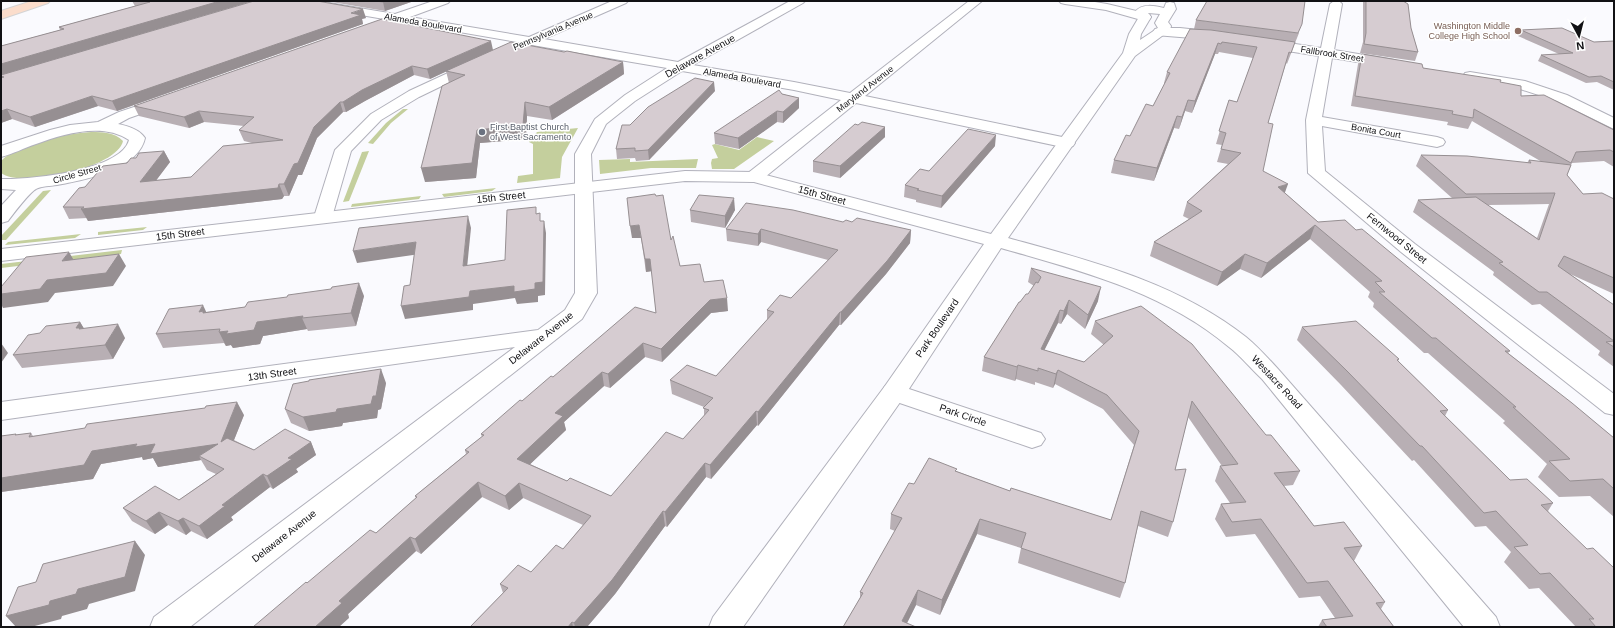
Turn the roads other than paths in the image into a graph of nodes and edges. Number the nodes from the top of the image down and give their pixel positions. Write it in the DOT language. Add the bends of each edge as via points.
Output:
graph roads {
  1 [pos="44,1"];
  2 [pos="297,1"];
  3 [pos="444,1"];
  4 [pos="622,1"];
  5 [pos="799,1"];
  6 [pos="976,1"];
  7 [pos="1065,1"];
  8 [pos="1160,1"];
  9 [pos="1171,1"];
  10 [pos="1336,4"];
  11 [pos="1,14"];
  12 [pos="1145,16"];
  13 [pos="396,18"];
  14 [pos="1162,22"];
  15 [pos="372,27"];
  16 [pos="1231,39"];
  17 [pos="529,41"];
  18 [pos="1246,41"];
  19 [pos="507,51"];
  20 [pos="1130,53"];
  21 [pos="1328,53"];
  22 [pos="485,60"];
  23 [pos="1406,65"];
  24 [pos="681,67"];
  25 [pos="1459,74"];
  26 [pos="176,96"];
  27 [pos="852,98"];
  28 [pos="1314,120"];
  29 [pos="1614,124"];
  30 [pos="100,127"];
  31 [pos="9,142"];
  32 [pos="1437,142"];
  33 [pos="1067,143"];
  34 [pos="1,152"];
  35 [pos="754,177"];
  36 [pos="1,184"];
  37 [pos="31,184"];
  38 [pos="584,188"];
  39 [pos="1,217"];
  40 [pos="323,217"];
  41 [pos="996,241"];
  42 [pos="1,255"];
  43 [pos="544,336"];
  44 [pos="894,392"];
  45 [pos="1614,407"];
  46 [pos="1,411"];
  47 [pos="1032,438"];
  48 [pos="166,627"];
  49 [pos="725,627"];
  50 [pos="1484,627"];
  1 -- 11 [label="main road"];
  2 -- 13 [label="street, Alameda Boulevard"];
  3 -- 13 [label="street"];
  4 -- 17 [label="street, Pennsylvania Avenue"];
  5 -- 24 [label="street, Delaware Avenue"];
  6 -- 27 [label="street, Maryland Avenue"];
  7 -- 12 [label="street"];
  8 -- 12 [label="street, Park Boulevard"];
  9 -- 14 [label="street" via="1170,9"];
  10 -- 21 [label="street, Fernwood Street"];
  12 -- 14 [label="street" via="1160,11"];
  12 -- 14 [label="street" via="1144,29"];
  12 -- 20 [label="street, Park Boulevard" via="1134,34"];
  13 -- 15 [label="street"];
  13 -- 17 [label="street, Alameda Boulevard"];
  14 -- 16 [label="street"];
  14 -- 20 [label="street"];
  17 -- 19 [label="street, Pennsylvania Avenue"];
  17 -- 24 [label="street, Alameda Boulevard"];
  18 -- 21 [label="street, Fallbrook Street"];
  20 -- 33 [label="street, Park Boulevard"];
  21 -- 23 [label="street, Fallbrook Street"];
  21 -- 28 [label="street, Fernwood Street"];
  22 -- 40 [label="street" via="414,94 376,117 343,150"];
  24 -- 27 [label="street, Alameda Boulevard"];
  24 -- 38 [label="street, Delaware Avenue" via="630,98 600,122 583,154"];
  25 -- 29 [label="street" via="1520,84 1562,98"];
  26 -- 30 [label="street" via="124,115"];
  27 -- 33 [label="street, Alameda Boulevard"];
  27 -- 35 [label="street, Maryland Avenue"];
  28 -- 32 [label="street, Bonita Court"];
  28 -- 45 [label="street, Fernwood Street" via="1317,173 1408,248"];
  30 -- 31 [label="street, Circle Street"];
  30 -- 37 [label="street, Circle Street" via="119,128 131,132 137,138 135,146 125,156 84,174"];
  31 -- 34 [label="street, Circle Street"];
  33 -- 41 [label="street, Park Boulevard"];
  35 -- 38 [label="street, 15th Street" via="685,176"];
  35 -- 41 [label="street, 15th Street"];
  36 -- 37 [label="street, Circle Street"];
  37 -- 39 [label="street"];
  38 -- 40 [label="street, 15th Street"];
  38 -- 43 [label="street, Delaware Avenue" via="586,293 574,314"];
  40 -- 42 [label="street, 15th Street"];
  41 -- 44 [label="street, Park Boulevard"];
  41 -- 50 [label="street, Westacre Road" via="1092,268 1145,287 1199,315 1238,342 1302,410"];
  43 -- 46 [label="street, 13th Street"];
  43 -- 48 [label="street, Delaware Avenue"];
  44 -- 47 [label="street, Park Circle"];
  44 -- 49 [label="street, Park Boulevard"];
}
